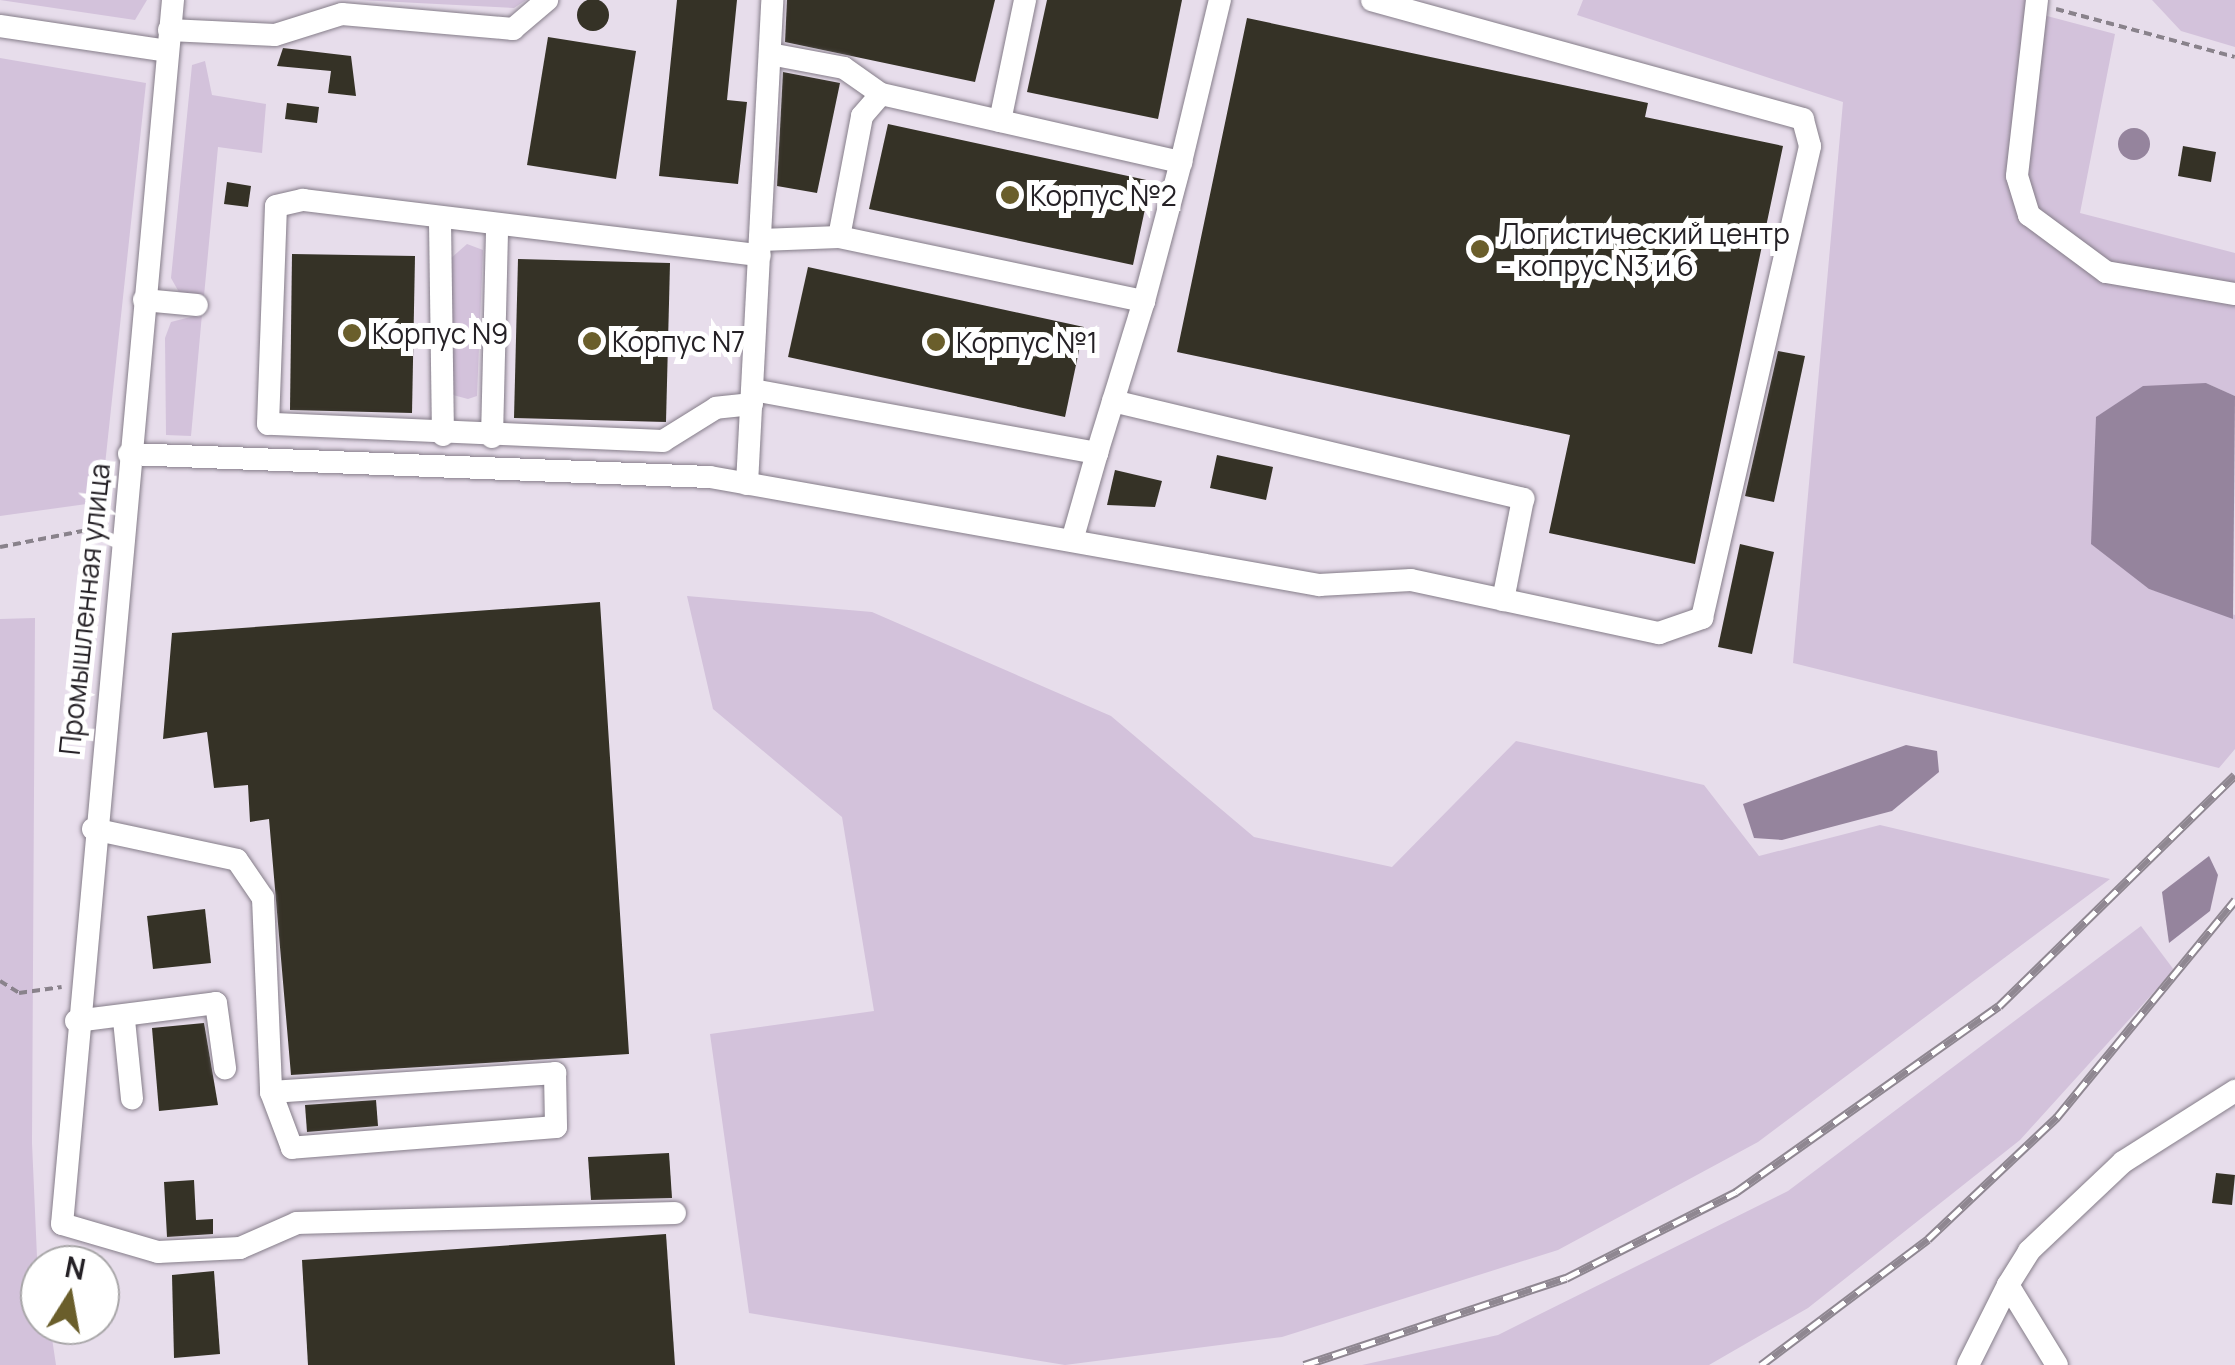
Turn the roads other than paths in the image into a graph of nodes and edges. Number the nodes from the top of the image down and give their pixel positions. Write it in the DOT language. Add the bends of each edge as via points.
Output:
graph roads {
  1 [pos="172,0"];
  2 [pos="547,0"];
  3 [pos="772,0"];
  4 [pos="1025,0"];
  5 [pos="1220,0"];
  6 [pos="1372,0"];
  7 [pos="2037,2"];
  8 [pos="343,7"];
  9 [pos="0,26"];
  10 [pos="168,41"];
  11 [pos="770,54"];
  12 [pos="881,94"];
  13 [pos="1000,121"];
  14 [pos="1181,162"];
  15 [pos="440,221"];
  16 [pos="497,228"];
  17 [pos="839,236"];
  18 [pos="761,247"];
  19 [pos="2235,294"];
  20 [pos="144,300"];
  21 [pos="1144,301"];
  22 [pos="197,304"];
  23 [pos="752,397"];
  24 [pos="1113,401"];
  25 [pos="443,435"];
  26 [pos="492,436"];
  27 [pos="1097,453"];
  28 [pos="129,454"];
  29 [pos="747,484"];
  30 [pos="1072,541"];
  31 [pos="1502,600"];
  32 [pos="93,828"];
  33 [pos="124,1020"];
  34 [pos="76,1021"];
  35 [pos="225,1068"];
  36 [pos="2235,1091"];
  37 [pos="272,1092"];
  38 [pos="132,1099"];
  39 [pos="675,1213"];
  40 [pos="2008,1285"];
  41 [pos="1968,1365"];
  42 [pos="2057,1365"];
  1 -- 10 [label="street, Промышленная улица"];
  2 -- 8 [label="street" via="513,30"];
  3 -- 11 [label="street"];
  4 -- 13 [label="street"];
  5 -- 14 [label="street"];
  6 -- 31 [label="street" via="1803,119 1810,146 1702,618 1659,633"];
  7 -- 19 [label="street" via="2017,176 2041,229 2106,272"];
  8 -- 10 [label="street" via="275,35"];
  9 -- 10 [label="street"];
  10 -- 20 [label="street, Промышленная улица"];
  11 -- 12 [label="street" via="844,68"];
  11 -- 18 [label="street"];
  12 -- 13 [label="street"];
  12 -- 17 [label="street" via="862,116"];
  13 -- 14 [label="street"];
  14 -- 21 [label="street"];
  15 -- 16 [label="street"];
  15 -- 25 [label="street"];
  15 -- 25 [label="street" via="303,200 276,206 268,424"];
  16 -- 18 [label="street"];
  16 -- 26 [label="street"];
  17 -- 18 [label="street"];
  17 -- 21 [label="street"];
  18 -- 23 [label="street"];
  20 -- 22 [label="street"];
  20 -- 28 [label="street, Промышленная улица"];
  21 -- 24 [label="street"];
  23 -- 26 [label="street" via="716,408 663,440"];
  23 -- 27 [label="street"];
  23 -- 29 [label="street"];
  24 -- 27 [label="street"];
  24 -- 31 [label="street" via="1523,499"];
  25 -- 26 [label="street"];
  27 -- 30 [label="street"];
  28 -- 29 [label="street"];
  28 -- 32 [label="street, Промышленная улица"];
  29 -- 30 [label="street"];
  30 -- 31 [label="street" via="1319,585 1412,580"];
  32 -- 34 [label="street, Промышленная улица"];
  32 -- 37 [label="street" via="237,860 262,898"];
  33 -- 34 [label="street"];
  33 -- 35 [label="street" via="216,1004"];
  33 -- 38 [label="street"];
  34 -- 39 [label="street, Промышленная улица" via="62,1224 158,1252 240,1248 297,1223"];
  36 -- 40 [label="street" via="2123,1162 2029,1250"];
  37 -- 37 [label="street" via="555,1073 556,1127 292,1148"];
  40 -- 41 [label="street"];
  40 -- 42 [label="street"];
}
